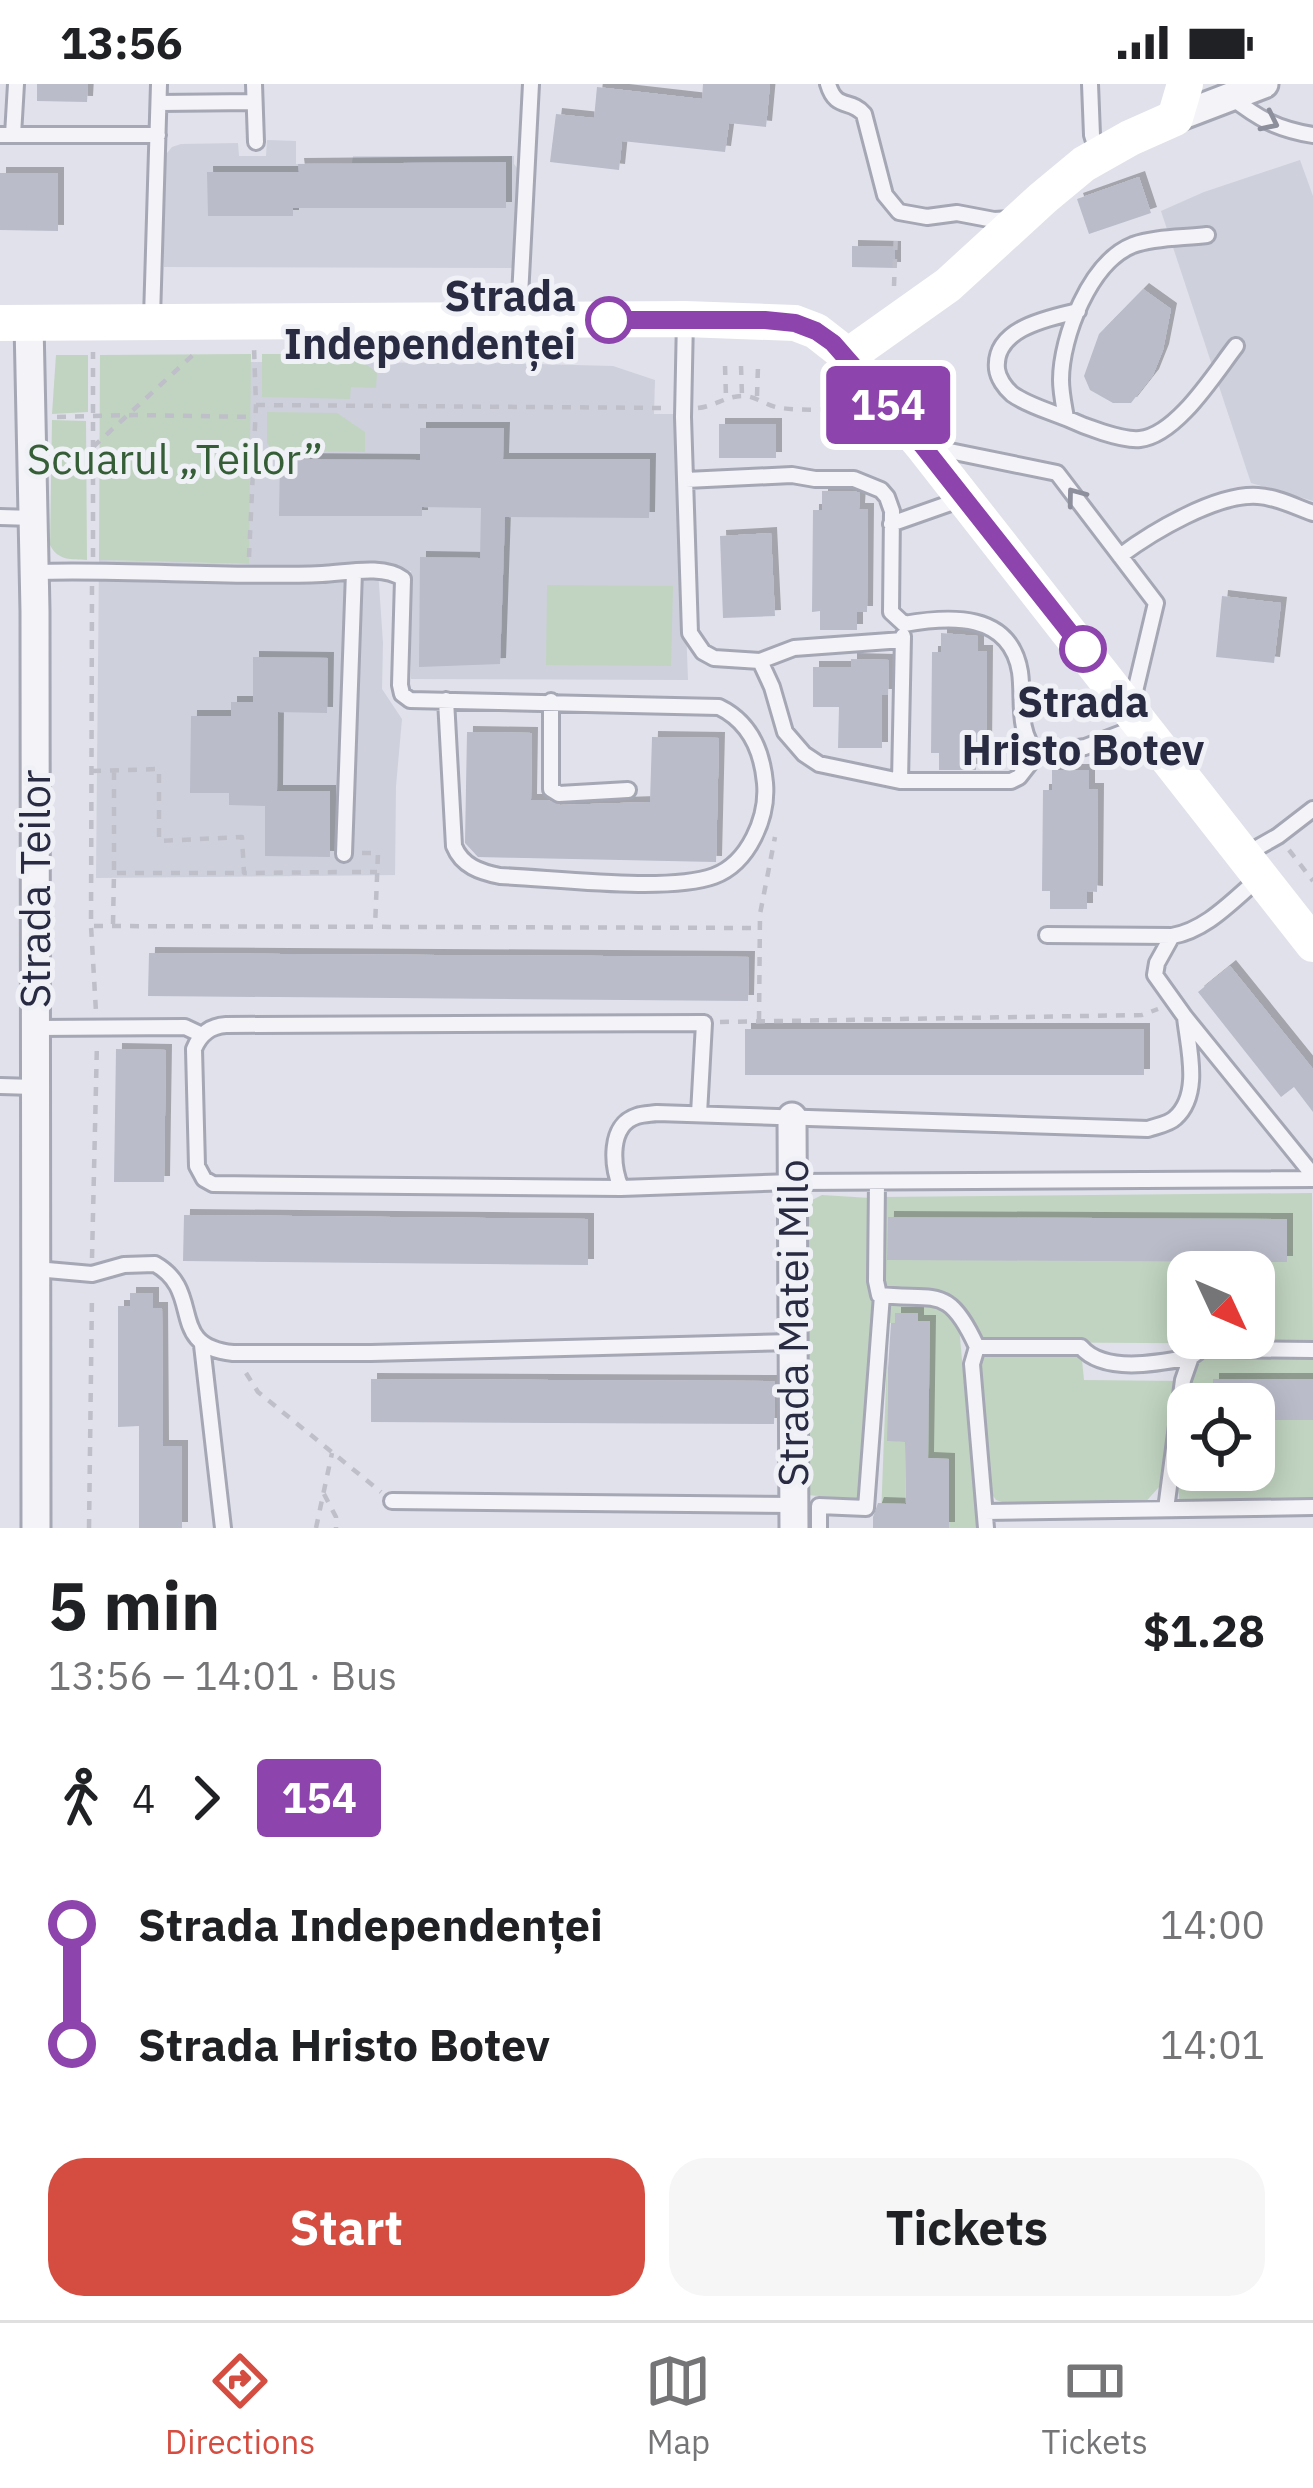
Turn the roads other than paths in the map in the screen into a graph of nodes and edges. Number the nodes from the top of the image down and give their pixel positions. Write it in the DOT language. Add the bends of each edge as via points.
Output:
graph roads {
  1 [pos="16,84"];
  2 [pos="159,84"];
  3 [pos="254,84"];
  4 [pos="531,84"];
  5 [pos="828,84"];
  6 [pos="1090,84"];
  7 [pos="1264,84"];
  8 [pos="1231,98"];
  9 [pos="1180,101"];
  10 [pos="254,103"];
  11 [pos="159,104"];
  12 [pos="6,135"];
  13 [pos="1313,135"];
  14 [pos="158,136"];
  15 [pos="256,142"];
  16 [pos="1098,155"];
  17 [pos="1018,220"];
  18 [pos="1207,235"];
  19 [pos="1078,310"];
  20 [pos="685,319"];
  21 [pos="518,322"];
  22 [pos="15,323"];
  23 [pos="152,323"];
  24 [pos="1236,346"];
  25 [pos="848,356"];
  26 [pos="1066,418"];
  27 [pos="922,445"];
  28 [pos="686,480"];
  29 [pos="964,498"];
  30 [pos="1313,513"];
  31 [pos="0,518"];
  32 [pos="33,518"];
  33 [pos="891,524"];
  34 [pos="1120,556"];
  35 [pos="34,572"];
  36 [pos="353,572"];
  37 [pos="903,632"];
  38 [pos="760,661"];
  39 [pos="446,700"];
  40 [pos="551,701"];
  41 [pos="1137,717"];
  42 [pos="1036,754"];
  43 [pos="899,781"];
  44 [pos="628,790"];
  45 [pos="1313,809"];
  46 [pos="344,854"];
  47 [pos="1252,867"];
  48 [pos="1047,935"];
  49 [pos="1172,936"];
  50 [pos="1313,944"];
  51 [pos="1184,1016"];
  52 [pos="36,1028"];
  53 [pos="202,1035"];
  54 [pos="0,1086"];
  55 [pos="34,1087"];
  56 [pos="699,1114"];
  57 [pos="792,1118"];
  58 [pos="1313,1177"];
  59 [pos="793,1182"];
  60 [pos="877,1182"];
  61 [pos="621,1188"];
  62 [pos="36,1269"];
  63 [pos="882,1295"];
  64 [pos="794,1342"];
  65 [pos="202,1345"];
  66 [pos="977,1347"];
  67 [pos="1275,1350"];
  68 [pos="1313,1350"];
  69 [pos="1179,1359"];
  70 [pos="1190,1359"];
  71 [pos="392,1501"];
  72 [pos="1313,1507"];
  73 [pos="1166,1509"];
  74 [pos="1122,1510"];
  75 [pos="794,1517"];
  76 [pos="985,1520"];
  77 [pos="36,1528"];
  78 [pos="223,1528"];
  79 [pos="819,1528"];
  80 [pos="1120,1528"];
  1 -- 12 [label="lane"];
  2 -- 11 [label="lane"];
  3 -- 10 [label="lane"];
  4 -- 21 [label="lane"];
  5 -- 17 [label="lane" via="833,98 864,114 897,211"];
  6 -- 16 [label="lane"];
  7 -- 8 [label="street"];
  8 -- 9 [label="street"];
  8 -- 13 [label="lane, one-way" via="1267,123"];
  9 -- 16 [label="main road"];
  10 -- 11 [label="lane"];
  10 -- 15 [label="lane"];
  11 -- 14 [label="lane"];
  12 -- 14 [label="lane"];
  14 -- 23 [label="lane"];
  16 -- 17 [label="main road"];
  17 -- 25 [label="main road" via="908,298"];
  18 -- 19 [label="lane" via="1136,244 1112,256"];
  19 -- 26 [label="lane" via="1061,380"];
  19 -- 26 [label="lane" via="1015,332 999,356 1010,392"];
  20 -- 21 [label="main road"];
  20 -- 25 [label="main road" via="795,323"];
  20 -- 28 [label="lane"];
  21 -- 23 [label="main road"];
  22 -- 23 [label="main road"];
  22 -- 32 [label="street, Strada Teilor"];
  24 -- 26 [label="lane" via="1186,410 1153,436 1137,440"];
  25 -- 27 [label="main road" via="867,405"];
  27 -- 29 [label="main road"];
  34 -- 27 [label="lane, one-way" via="1057,473"];
  28 -- 33 [label="lane" via="854,478 887,497"];
  28 -- 38 [label="lane" via="690,633 714,658"];
  29 -- 33 [label="lane"];
  29 -- 41 [label="main road"];
  30 -- 34 [label="lane" via="1252,495 1177,522"];
  31 -- 32 [label="lane"];
  32 -- 35 [label="street, Strada Teilor"];
  33 -- 37 [label="lane" via="891,612"];
  34 -- 41 [label="lane" via="1156,603"];
  35 -- 36 [label="lane"];
  35 -- 52 [label="street, Strada Teilor"];
  36 -- 39 [label="lane" via="403,579 402,694"];
  36 -- 46 [label="lane"];
  37 -- 38 [label="lane"];
  37 -- 42 [label="lane" via="936,618 998,632 1018,665 1019,708"];
  37 -- 43 [label="lane"];
  38 -- 43 [label="lane" via="785,732 804,754"];
  39 -- 40 [label="lane"];
  39 -- 40 [label="lane" via="454,842 469,865 500,876 647,883 708,878 738,859 759,824 766,791 757,746 736,717 712,706"];
  40 -- 44 [label="lane" via="551,789"];
  41 -- 42 [label="lane" via="1096,744"];
  41 -- 47 [label="main road"];
  42 -- 43 [label="lane" via="1011,781"];
  45 -- 47 [label="lane"];
  47 -- 49 [label="lane" via="1198,928"];
  47 -- 50 [label="main road"];
  48 -- 49 [label="lane"];
  49 -- 51 [label="lane" via="1155,975"];
  51 -- 57 [label="lane" via="1187,1099 1174,1120 1148,1129"];
  51 -- 58 [label="lane"];
  52 -- 53 [label="lane" via="184,1027"];
  52 -- 55 [label="street, Strada Teilor"];
  53 -- 56 [label="lane" via="218,1025 704,1023"];
  53 -- 61 [label="lane" via="193,1059 195,1150 199,1173 213,1184"];
  54 -- 55 [label="lane"];
  55 -- 62 [label="street, Strada Teilor"];
  56 -- 57 [label="lane"];
  56 -- 61 [label="lane" via="657,1113 623,1124 614,1155"];
  57 -- 59 [label="street, Strada Matei Milo"];
  58 -- 60 [label="lane"];
  59 -- 60 [label="lane"];
  59 -- 61 [label="lane"];
  59 -- 64 [label="street, Strada Matei Milo"];
  60 -- 63 [label="lane"];
  62 -- 65 [label="lane" via="92,1274 155,1264 177,1281"];
  62 -- 77 [label="street, Strada Teilor"];
  63 -- 66 [label="lane" via="939,1298 967,1324"];
  63 -- 79 [label="lane" via="866,1508 818,1506"];
  64 -- 65 [label="lane" via="371,1354 233,1353"];
  64 -- 75 [label="street, Strada Matei Milo"];
  65 -- 78 [label="lane"];
  66 -- 69 [label="lane" via="1081,1346 1116,1363"];
  66 -- 76 [label="lane"];
  67 -- 68 [label="lane"];
  70 -- 73 [label="lane"];
  71 -- 75 [label="lane"];
  72 -- 73 [label="lane"];
  73 -- 74 [label="lane"];
  74 -- 76 [label="lane"];
  74 -- 80 [label="lane"];
}
